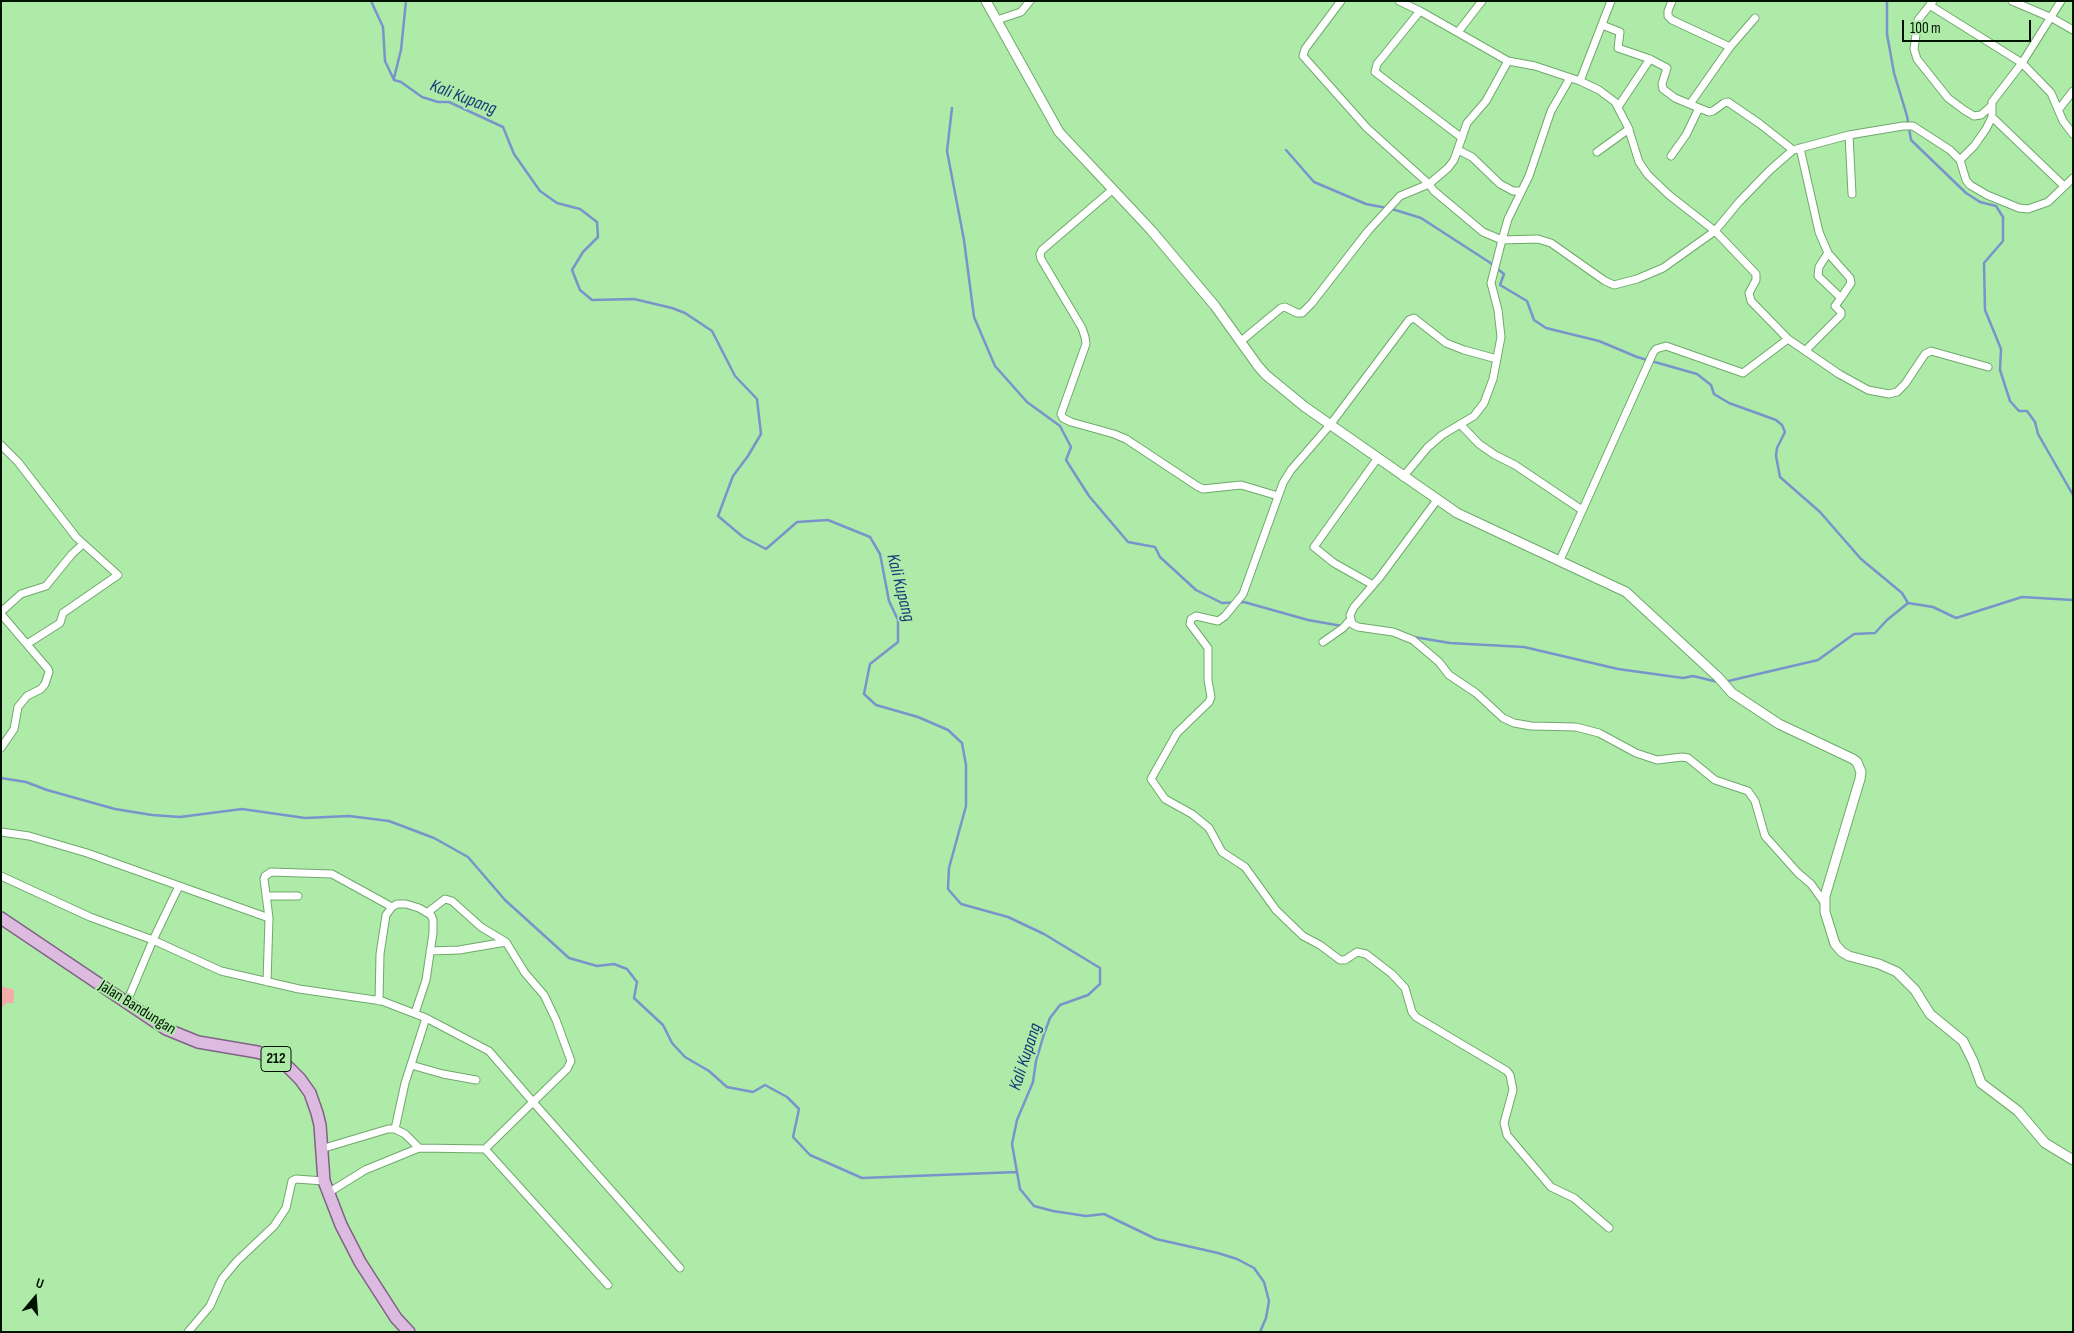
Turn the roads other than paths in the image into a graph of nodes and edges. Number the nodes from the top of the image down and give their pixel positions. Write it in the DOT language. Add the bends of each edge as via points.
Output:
graph roads {
  1 [pos="986,1"];
  2 [pos="1030,1"];
  3 [pos="1341,1"];
  4 [pos="1399,1"];
  5 [pos="1482,1"];
  6 [pos="1611,1"];
  7 [pos="1672,1"];
  8 [pos="2012,1"];
  9 [pos="2061,1"];
  10 [pos="1932,4"];
  11 [pos="1420,10"];
  12 [pos="1755,18"];
  13 [pos="2052,18"];
  14 [pos="996,20"];
  15 [pos="1602,25"];
  16 [pos="2073,30"];
  17 [pos="1458,32"];
  18 [pos="1730,47"];
  19 [pos="1650,59"];
  20 [pos="1508,61"];
  21 [pos="2022,64"];
  22 [pos="1570,78"];
  23 [pos="1580,81"];
  24 [pos="2073,91"];
  25 [pos="1690,104"];
  26 [pos="1618,107"];
  27 [pos="1990,107"];
  28 [pos="1699,108"];
  29 [pos="2059,109"];
  30 [pos="1992,117"];
  31 [pos="1629,129"];
  32 [pos="2073,134"];
  33 [pos="1849,136"];
  34 [pos="1462,138"];
  35 [pos="1796,149"];
  36 [pos="1458,150"];
  37 [pos="1597,152"];
  38 [pos="1671,156"];
  39 [pos="1960,160"];
  40 [pos="2073,178"];
  41 [pos="1429,184"];
  42 [pos="2064,186"];
  43 [pos="1112,190"];
  44 [pos="1521,191"];
  45 [pos="1852,194"];
  46 [pos="1715,231"];
  47 [pos="1502,240"];
  48 [pos="1828,253"];
  49 [pos="1841,298"];
  50 [pos="1788,339"];
  51 [pos="1240,342"];
  52 [pos="1805,351"];
  53 [pos="1497,359"];
  54 [pos="1988,367"];
  55 [pos="1460,424"];
  56 [pos="1330,425"];
  57 [pos="1,445"];
  58 [pos="1377,459"];
  59 [pos="1403,477"];
  60 [pos="1278,496"];
  61 [pos="1437,500"];
  62 [pos="1582,510"];
  63 [pos="83,544"];
  64 [pos="1560,560"];
  65 [pos="1373,585"];
  66 [pos="1,613"];
  67 [pos="1350,620"];
  68 [pos="1323,642"];
  69 [pos="28,644"];
  70 [pos="1,748"];
  71 [pos="1,832"];
  72 [pos="1,876"];
  73 [pos="179,886"];
  74 [pos="266,896"];
  75 [pos="298,896"];
  76 [pos="1824,902"];
  77 [pos="392,907"];
  78 [pos="428,912"];
  79 [pos="1,918"];
  80 [pos="269,918"];
  81 [pos="153,940"];
  82 [pos="506,942"];
  83 [pos="430,951"];
  84 [pos="267,982"];
  85 [pos="379,1001"];
  86 [pos="126,1004"];
  87 [pos="415,1013"];
  88 [pos="426,1018"];
  89 [pos="411,1065"];
  90 [pos="476,1080"];
  91 [pos="533,1102"];
  92 [pos="395,1129"];
  93 [pos="419,1148"];
  94 [pos="321,1149"];
  95 [pos="485,1149"];
  96 [pos="2073,1160"];
  97 [pos="324,1181"];
  98 [pos="328,1193"];
  99 [pos="1609,1228"];
  100 [pos="680,1268"];
  101 [pos="608,1285"];
  102 [pos="188,1332"];
  103 [pos="409,1332"];
  1 -- 14 [label="street"];
  2 -- 14 [label="street" via="1021,12"];
  3 -- 41 [label="street" via="1305,49 1304,56 1367,128"];
  4 -- 11 [label="street"];
  5 -- 17 [label="street"];
  6 -- 15 [label="street"];
  7 -- 18 [label="street" via="1668,11 1672,20"];
  8 -- 13 [label="street"];
  9 -- 13 [label="street"];
  10 -- 21 [label="street"];
  10 -- 27 [label="street" via="1918,20 1914,49 1916,59 1948,98 1964,110 1974,116 1981,115"];
  11 -- 17 [label="street"];
  11 -- 34 [label="street" via="1377,64 1376,72"];
  12 -- 18 [label="street"];
  13 -- 16 [label="street"];
  13 -- 21 [label="street"];
  14 -- 43 [label="street" via="1059,132"];
  15 -- 19 [label="street" via="1620,32 1618,48"];
  15 -- 23 [label="street"];
  17 -- 20 [label="street"];
  18 -- 25 [label="street"];
  19 -- 25 [label="street" via="1667,68 1663,89"];
  19 -- 26 [label="street"];
  20 -- 22 [label="street" via="1536,66"];
  20 -- 34 [label="street" via="1486,101 1468,123"];
  21 -- 27 [label="street"];
  21 -- 29 [label="street" via="2045,86"];
  22 -- 23 [label="street"];
  22 -- 44 [label="street" via="1551,111"];
  23 -- 26 [label="street" via="1599,90"];
  24 -- 29 [label="street"];
  25 -- 28 [label="street"];
  26 -- 31 [label="street"];
  27 -- 30 [label="street"];
  28 -- 35 [label="street" via="1709,112 1724,103 1731,104"];
  28 -- 38 [label="street"];
  29 -- 32 [label="street"];
  30 -- 39 [label="street" via="1974,146"];
  30 -- 42 [label="street"];
  31 -- 37 [label="street"];
  31 -- 46 [label="street" via="1639,162 1648,175 1668,195"];
  33 -- 35 [label="street"];
  33 -- 39 [label="street" via="1913,126"];
  33 -- 45 [label="street"];
  34 -- 36 [label="street"];
  35 -- 46 [label="street" via="1764,176"];
  35 -- 48 [label="street"];
  36 -- 41 [label="street" via="1448,168"];
  36 -- 44 [label="street" via="1472,157 1500,184 1513,191"];
  39 -- 42 [label="street" via="1970,185 2019,208 2028,209 2048,202"];
  40 -- 42 [label="street"];
  41 -- 47 [label="street" via="1483,232"];
  41 -- 51 [label="street" via="1400,196 1302,313 1281,308"];
  43 -- 51 [label="street" via="1151,230 1215,306"];
  43 -- 60 [label="street" via="1040,254 1086,337 1061,414 1071,422 1126,439 1197,486 1241,485"];
  44 -- 47 [label="street"];
  46 -- 47 [label="street" via="1663,268 1614,285 1545,240"];
  46 -- 50 [label="street" via="1756,274 1749,297"];
  47 -- 53 [label="street" via="1491,283 1501,337"];
  48 -- 49 [label="street" via="1850,278 1851,283"];
  48 -- 49 [label="street" via="1819,267 1818,276"];
  49 -- 52 [label="street" via="1835,306 1841,315"];
  50 -- 52 [label="street"];
  50 -- 62 [label="street" via="1743,373 1666,346 1656,349"];
  51 -- 56 [label="street" via="1266,375"];
  52 -- 54 [label="street" via="1858,385 1889,394 1897,392 1905,384 1925,354 1931,351"];
  53 -- 55 [label="street" via="1484,402 1474,416"];
  53 -- 56 [label="street" via="1446,343 1411,318"];
  55 -- 59 [label="street" via="1428,447"];
  55 -- 62 [label="street" via="1479,444 1515,464"];
  56 -- 58 [label="street"];
  56 -- 60 [label="street" via="1290,470"];
  57 -- 63 [label="street"];
  58 -- 59 [label="street"];
  58 -- 65 [label="street" via="1314,547 1334,563"];
  59 -- 61 [label="street"];
  60 -- 99 [label="street" via="1243,594 1218,621 1196,616 1191,619 1190,624 1208,648 1211,697 1177,734 1153,775 1152,783 1165,799 1209,828 1222,852 1245,868 1276,910 1303,936 1340,960 1357,952 1366,954 1405,988 1416,1017 1507,1071 1513,1090 1504,1124 1507,1135 1551,1187 1574,1198"];
  61 -- 64 [label="street" via="1475,522"];
  61 -- 65 [label="street"];
  62 -- 64 [label="street"];
  63 -- 66 [label="street" via="46,586 21,594"];
  63 -- 69 [label="street" via="118,575 63,613 60,623"];
  64 -- 76 [label="street" via="1626,592 1732,693 1779,724 1852,759 1860,766 1860,779"];
  65 -- 67 [label="street" via="1354,607"];
  66 -- 69 [label="street"];
  67 -- 68 [label="street"];
  67 -- 76 [label="street" via="1358,627 1399,634 1413,640 1449,674 1503,718 1514,723 1576,727 1657,760 1688,758 1715,780 1748,792 1755,801 1765,836"];
  69 -- 70 [label="street" via="48,669 48,679 41,689 22,701 14,729"];
  71 -- 73 [label="street" via="37,838"];
  72 -- 81 [label="street" via="90,917"];
  73 -- 80 [label="street"];
  73 -- 81 [label="street"];
  74 -- 75 [label="street"];
  74 -- 77 [label="street" via="265,876 270,872 325,872 342,878"];
  74 -- 80 [label="street"];
  76 -- 96 [label="street" via="1832,938 1838,948 1849,956 1897,972 1915,990 1930,1014 1963,1041 1981,1083 2018,1111 2045,1142"];
  77 -- 78 [label="street" via="406,904"];
  77 -- 85 [label="street" via="384,920"];
  78 -- 82 [label="street" via="445,899 452,901 481,927"];
  78 -- 83 [label="street" via="433,920"];
  79 -- 86 [label="main road, Jalan Bandungan / 212"];
  80 -- 84 [label="street"];
  81 -- 84 [label="street" via="220,971"];
  81 -- 86 [label="street"];
  82 -- 83 [label="street"];
  82 -- 91 [label="street" via="546,999 571,1061 567,1069"];
  83 -- 87 [label="street" via="426,980"];
  84 -- 85 [label="street"];
  85 -- 87 [label="street"];
  86 -- 94 [label="main road, Jalan Bandungan / 212" via="186,1038 257,1052 288,1067 310,1093 320,1125"];
  87 -- 88 [label="street"];
  88 -- 89 [label="street"];
  88 -- 91 [label="street" via="489,1051"];
  89 -- 90 [label="street"];
  89 -- 92 [label="street"];
  91 -- 95 [label="street"];
  91 -- 100 [label="street"];
  92 -- 93 [label="street"];
  92 -- 94 [label="street"];
  93 -- 95 [label="street"];
  93 -- 98 [label="street" via="365,1170"];
  94 -- 97 [label="main road, Jalan Bandungan / 212"];
  95 -- 101 [label="street"];
  97 -- 98 [label="main road, Jalan Bandungan / 212"];
  97 -- 102 [label="street" via="292,1181 286,1208 274,1226 222,1280 210,1306"];
  98 -- 103 [label="main road, Jalan Bandungan / 212" via="360,1262 396,1318"];
}
